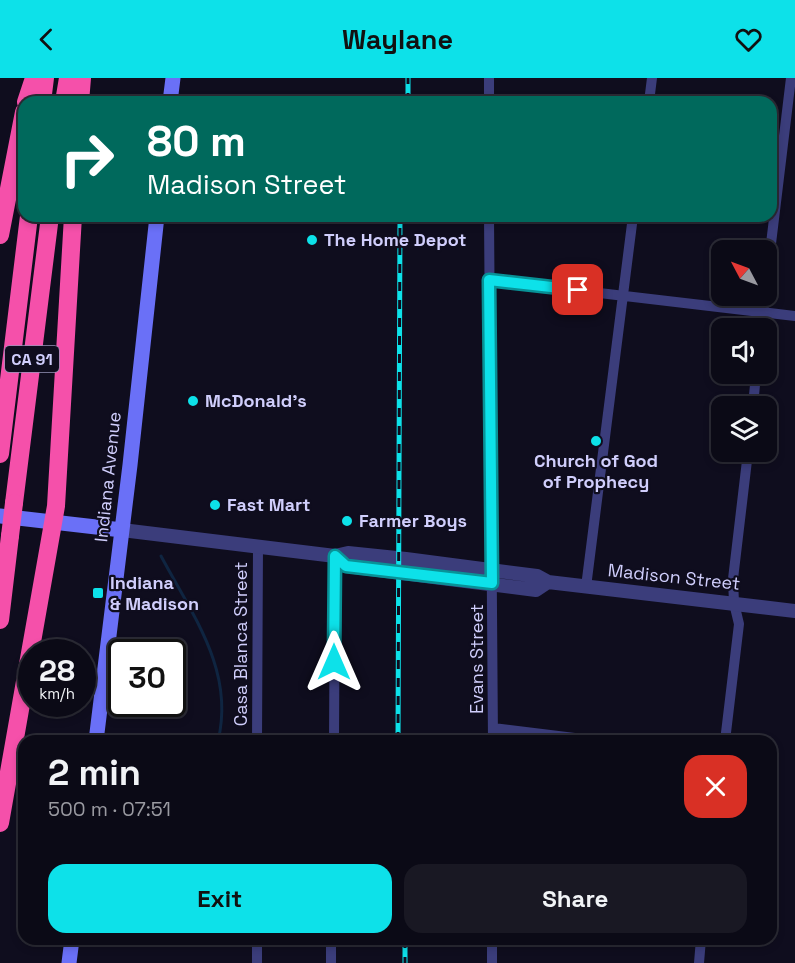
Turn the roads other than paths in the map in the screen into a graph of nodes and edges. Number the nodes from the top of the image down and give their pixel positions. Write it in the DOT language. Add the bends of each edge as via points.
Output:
graph roads {
  1 [pos="34,78"];
  2 [pos="45,78"];
  3 [pos="68,78"];
  4 [pos="82,78"];
  5 [pos="173,78"];
  6 [pos="489,78"];
  7 [pos="652,78"];
  8 [pos="791,78"];
  9 [pos="28,96"];
  10 [pos="43,96"];
  11 [pos="65,96"];
  12 [pos="80,96"];
  13 [pos="171,96"];
  14 [pos="489,96"];
  15 [pos="650,96"];
  16 [pos="18,143"];
  17 [pos="777,194"];
  18 [pos="28,222"];
  19 [pos="49,222"];
  20 [pos="73,222"];
  21 [pos="156,222"];
  22 [pos="489,222"];
  23 [pos="632,222"];
  24 [pos="774,222"];
  25 [pos="0,235"];
  26 [pos="771,240"];
  27 [pos="489,280"];
  28 [pos="623,294"];
  29 [pos="764,306"];
  30 [pos="763,312"];
  31 [pos="795,316"];
  32 [pos="762,318"];
  33 [pos="0,454"];
  34 [pos="747,462"];
  35 [pos="0,516"];
  36 [pos="54,522"];
  37 [pos="122,530"];
  38 [pos="258,546"];
  39 [pos="335,556"];
  40 [pos="492,576"];
  41 [pos="585,587"];
  42 [pos="734,603"];
  43 [pos="795,611"];
  44 [pos="0,620"];
  45 [pos="493,728"];
  46 [pos="97,735"];
  47 [pos="257,735"];
  48 [pos="334,735"];
  49 [pos="493,735"];
  50 [pos="550,735"];
  51 [pos="726,735"];
  52 [pos="0,823"];
  53 [pos="71,945"];
  54 [pos="257,945"];
  55 [pos="331,945"];
  56 [pos="492,945"];
  57 [pos="700,945"];
  58 [pos="69,963"];
  59 [pos="257,963"];
  60 [pos="331,963"];
  61 [pos="492,963"];
  62 [pos="699,963"];
  1 -- 9 [label="highway"];
  2 -- 10 [label="highway"];
  3 -- 11 [label="highway"];
  4 -- 12 [label="highway"];
  5 -- 13 [label="main road"];
  6 -- 14 [label="street"];
  7 -- 15 [label="street"];
  8 -- 17 [label="street"];
  16 -- 25 [label="highway"];
  18 -- 33 [label="highway, CA 91"];
  19 -- 44 [label="highway, CA 91, bridge"];
  20 -- 36 [label="highway"];
  21 -- 37 [label="main road, Indiana Avenue"];
  22 -- 27 [label="street, Evans Street"];
  23 -- 28 [label="street"];
  24 -- 26 [label="street"];
  27 -- 28 [label="street"];
  27 -- 40 [label="street, Evans Street"];
  28 -- 30 [label="street"];
  28 -- 41 [label="street"];
  29 -- 30 [label="street"];
  30 -- 31 [label="street"];
  30 -- 32 [label="street"];
  34 -- 42 [label="street"];
  35 -- 36 [label="main road, Madison Street"];
  36 -- 37 [label="main road, Madison Street"];
  36 -- 52 [label="highway"];
  37 -- 38 [label="street, Madison Street"];
  37 -- 46 [label="main road, Indiana Avenue"];
  38 -- 39 [label="street, Madison Street"];
  38 -- 47 [label="street, Casa Blanca Street"];
  39 -- 40 [label="street, Madison Street" via="348,553"];
  39 -- 48 [label="street"];
  40 -- 41 [label="street, Madison Street" via="537,576 548,582"];
  40 -- 45 [label="street, Evans Street"];
  41 -- 42 [label="street, Madison Street"];
  42 -- 43 [label="street, Madison Street"];
  42 -- 51 [label="street" via="740,624"];
  45 -- 49 [label="street, Evans Street"];
  45 -- 50 [label="street"];
  53 -- 58 [label="main road"];
  54 -- 59 [label="street"];
  55 -- 60 [label="street"];
  56 -- 61 [label="street"];
  57 -- 62 [label="street"];
}
